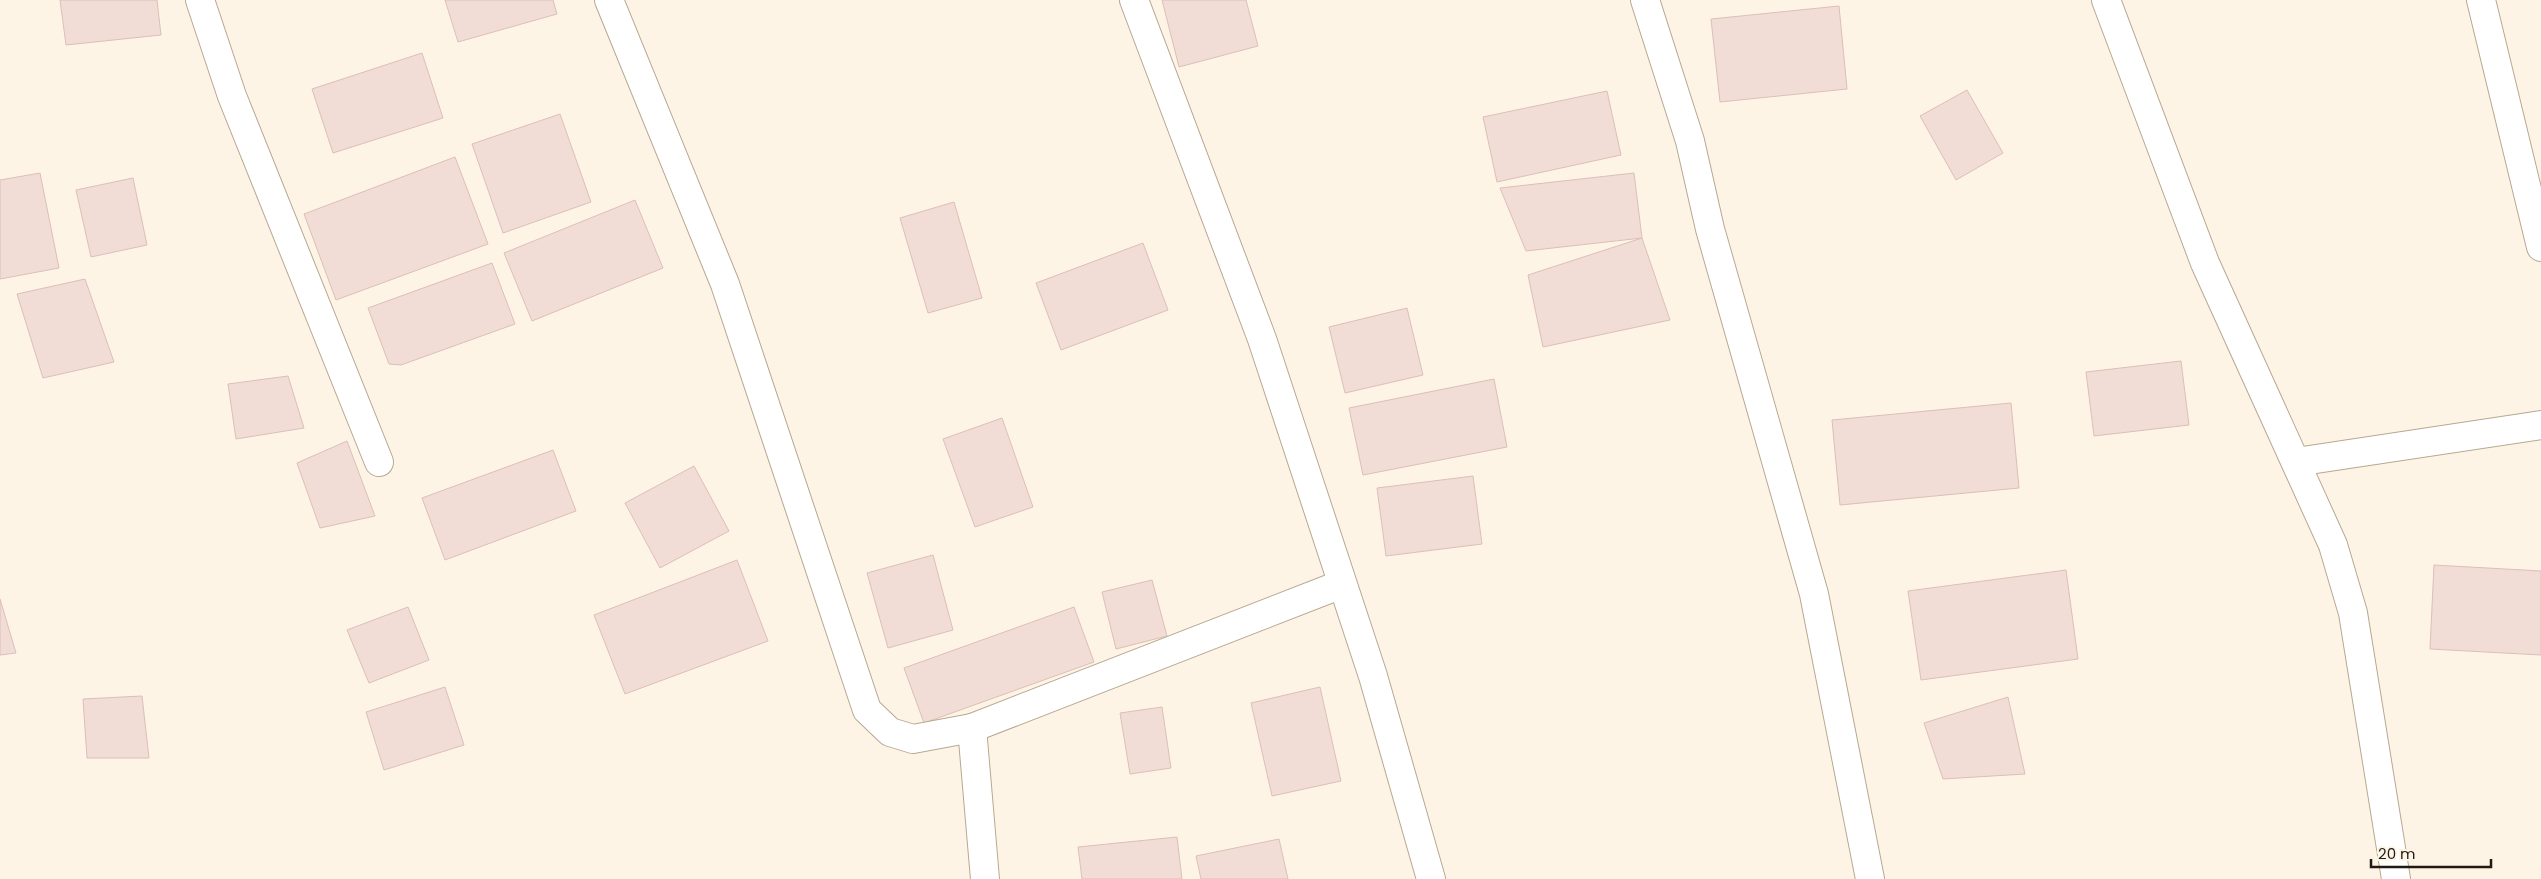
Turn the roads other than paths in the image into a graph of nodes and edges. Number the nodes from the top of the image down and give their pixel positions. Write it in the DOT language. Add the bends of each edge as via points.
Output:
graph roads {
  1 [pos="200,0"];
  2 [pos="609,0"];
  3 [pos="1134,0"];
  4 [pos="1645,0"];
  5 [pos="2106,0"];
  6 [pos="2481,0"];
  7 [pos="2541,247"];
  8 [pos="2541,425"];
  9 [pos="379,462"];
  10 [pos="2296,462"];
  11 [pos="1342,584"];
  12 [pos="972,728"];
  13 [pos="986,879"];
  14 [pos="1431,879"];
  15 [pos="1870,879"];
  16 [pos="2396,879"];
  1 -- 9 [label="street" via="232,96"];
  2 -- 12 [label="street" via="725,284 867,710 890,732 913,739"];
  3 -- 11 [label="street" via="1262,339"];
  4 -- 15 [label="street" via="1690,141 1710,229 1814,594"];
  5 -- 10 [label="street" via="2205,263"];
  6 -- 7 [label="street"];
  8 -- 10 [label="street"];
  10 -- 16 [label="street" via="2333,544 2353,613"];
  11 -- 12 [label="street"];
  11 -- 14 [label="street" via="1373,676"];
  12 -- 13 [label="street"];
}
